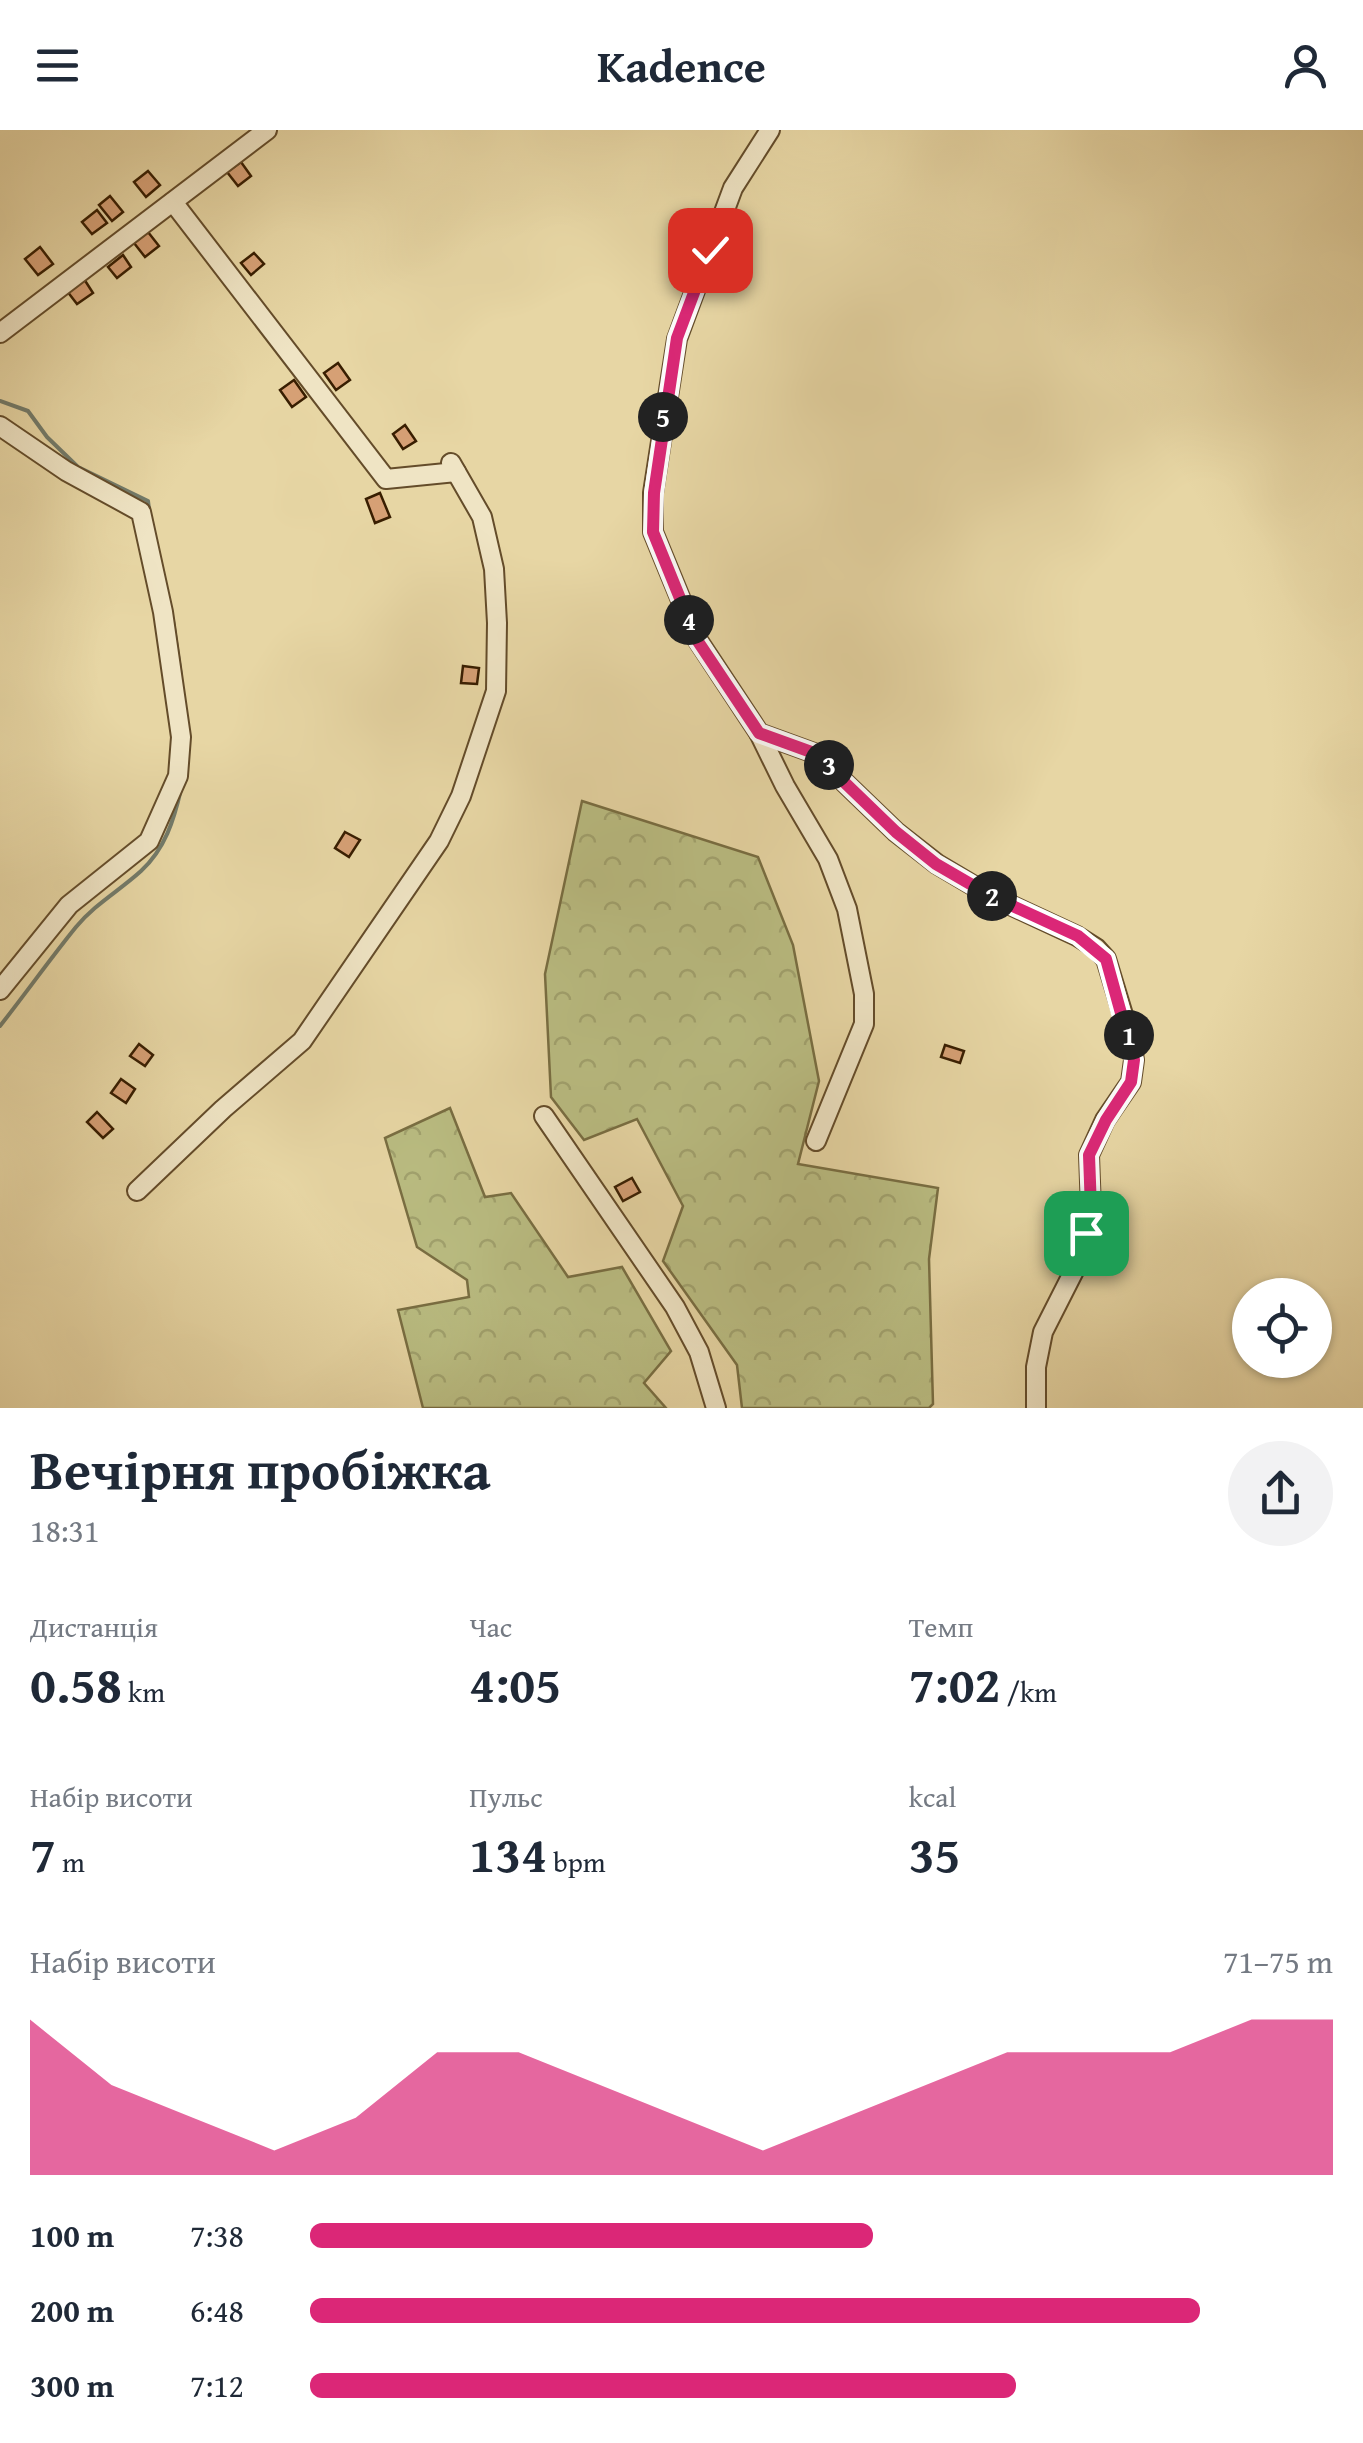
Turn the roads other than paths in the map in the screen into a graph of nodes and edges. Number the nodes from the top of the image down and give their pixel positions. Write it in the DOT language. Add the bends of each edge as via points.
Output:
graph roads {
  1 [pos="267,130"];
  2 [pos="770,130"];
  3 [pos="172,202"];
  4 [pos="0,333"];
  5 [pos="0,426"];
  6 [pos="759,733"];
  7 [pos="0,990"];
  8 [pos="544,1116"];
  9 [pos="816,1141"];
  10 [pos="137,1190"];
  11 [pos="716,1408"];
  12 [pos="1036,1408"];
  1 -- 3 [label="street"];
  2 -- 6 [label="street" via="733,188 677,338 652,520 697,640"];
  3 -- 4 [label="street"];
  3 -- 10 [label="street" via="386,479 454,468 482,516 494,570 496,691 462,796 440,840 302,1041"];
  5 -- 7 [label="street" via="141,512 181,736 178,776 149,841 69,904"];
  6 -- 9 [label="street" via="828,859 847,909 864,994 864,1024"];
  6 -- 12 [label="street" via="814,753 936,864 1078,936 1106,959 1131,1041 1133,1071 1089,1155 1089,1221 1076,1267 1043,1332"];
  8 -- 11 [label="street" via="675,1307 699,1352"];
}
